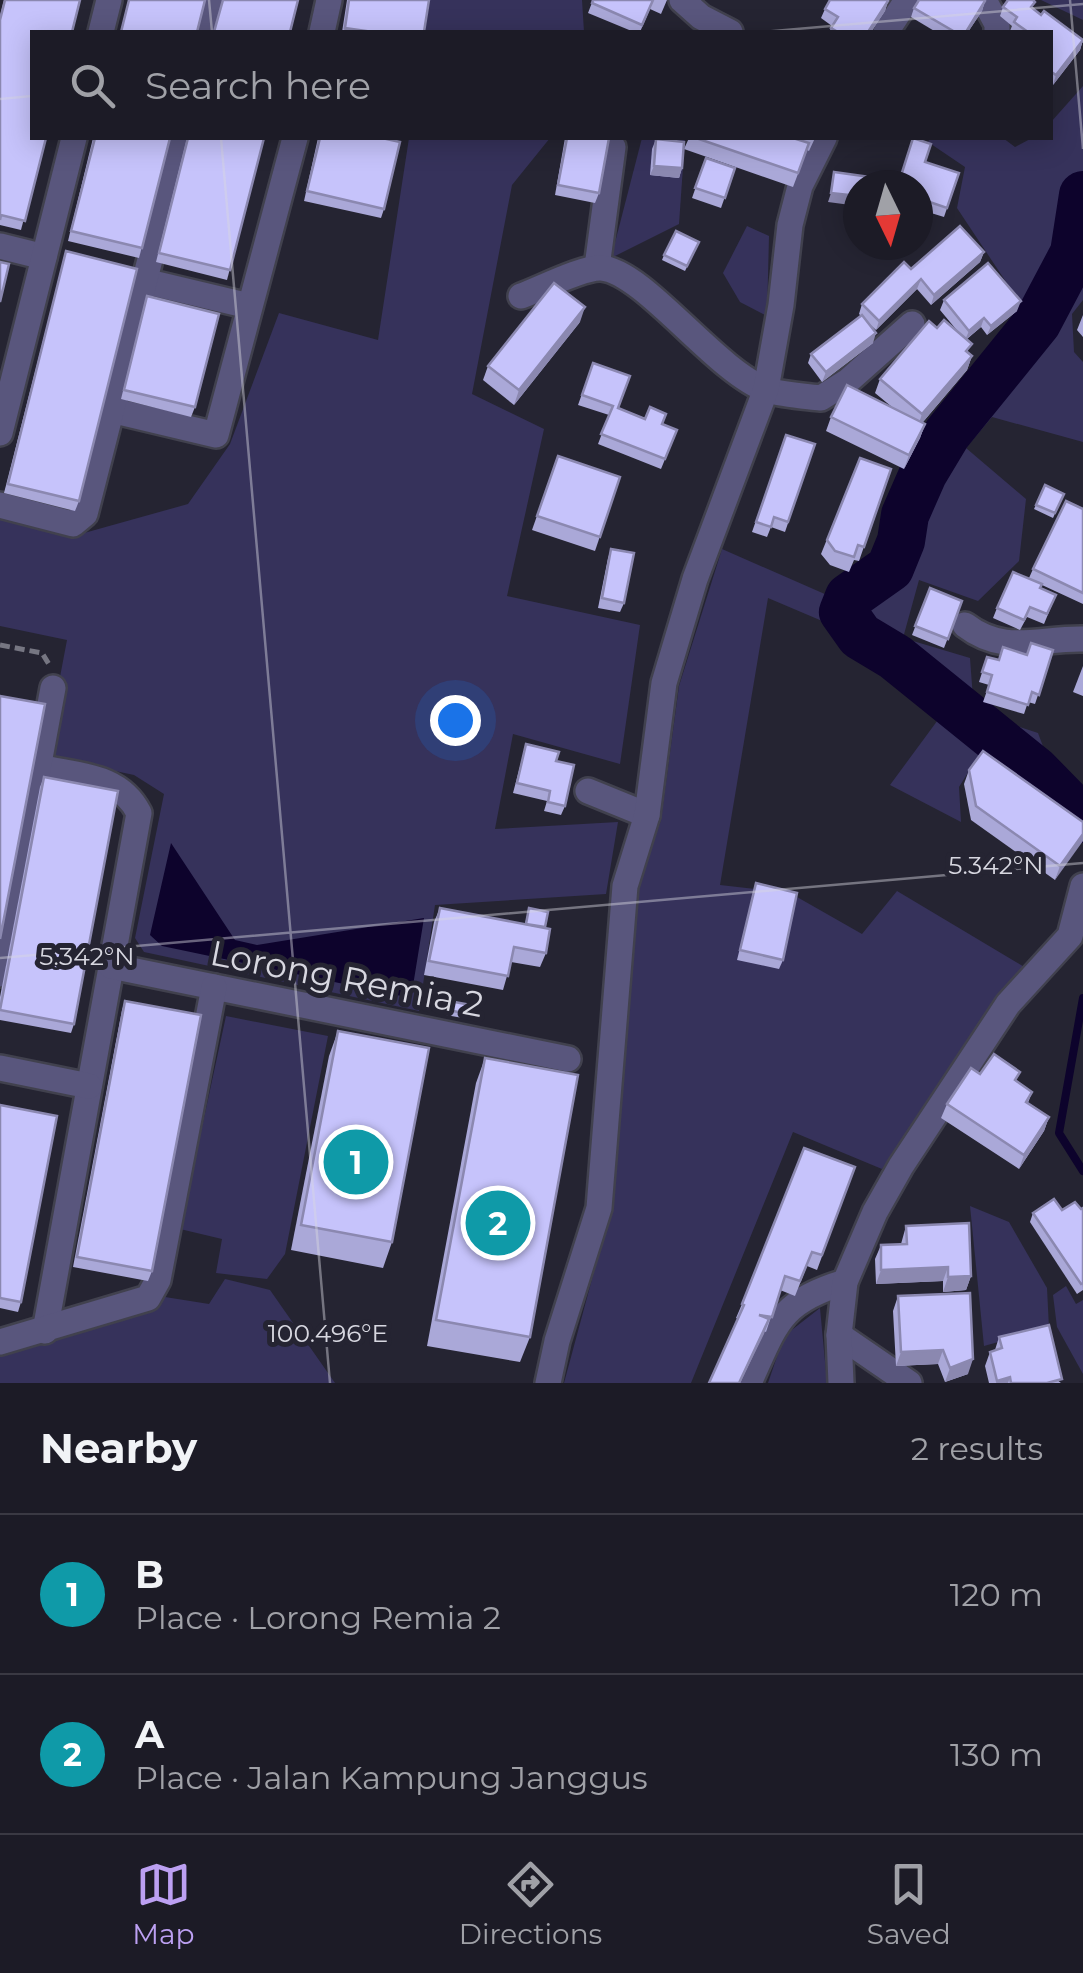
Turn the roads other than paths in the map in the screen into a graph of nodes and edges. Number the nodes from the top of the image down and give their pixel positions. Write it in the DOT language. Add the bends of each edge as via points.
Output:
graph roads {
  1 [pos="109,0"];
  2 [pos="216,0"];
  3 [pos="329,0"];
  4 [pos="682,0"];
  5 [pos="906,0"];
  6 [pos="984,0"];
  7 [pos="102,30"];
  8 [pos="208,30"];
  9 [pos="322,30"];
  10 [pos="726,30"];
  11 [pos="887,30"];
  12 [pos="997,30"];
  13 [pos="73,140"];
  14 [pos="180,140"];
  15 [pos="294,140"];
  16 [pos="823,140"];
  17 [pos="613,147"];
  18 [pos="0,246"];
  19 [pos="44,257"];
  20 [pos="597,267"];
  21 [pos="144,281"];
  22 [pos="521,296"];
  23 [pos="249,306"];
  24 [pos="912,324"];
  25 [pos="766,390"];
  26 [pos="111,410"];
  27 [pos="0,433"];
  28 [pos="0,505"];
  29 [pos="965,624"];
  30 [pos="1083,640"];
  31 [pos="53,688"];
  32 [pos="39,767"];
  33 [pos="588,790"];
  34 [pos="647,816"];
  35 [pos="1083,886"];
  36 [pos="111,966"];
  37 [pos="0,974"];
  38 [pos="214,988"];
  39 [pos="568,1060"];
  40 [pos="0,1068"];
  41 [pos="89,1086"];
  42 [pos="845,1282"];
  43 [pos="44,1331"];
  44 [pos="839,1336"];
  45 [pos="0,1342"];
  46 [pos="548,1383"];
  47 [pos="749,1383"];
  48 [pos="841,1383"];
  49 [pos="909,1383"];
  1 -- 7 [label="street"];
  2 -- 8 [label="street"];
  3 -- 9 [label="street"];
  4 -- 10 [label="street"];
  5 -- 11 [label="street"];
  6 -- 12 [label="street"];
  13 -- 19 [label="street"];
  14 -- 21 [label="street"];
  15 -- 23 [label="street"];
  16 -- 25 [label="street" via="790,225"];
  17 -- 20 [label="street"];
  18 -- 19 [label="street"];
  19 -- 27 [label="street"];
  20 -- 22 [label="street"];
  20 -- 25 [label="street" via="615,271 713,356"];
  21 -- 23 [label="street"];
  21 -- 26 [label="street"];
  23 -- 26 [label="street" via="216,434"];
  24 -- 25 [label="street" via="821,398"];
  25 -- 34 [label="street" via="664,682"];
  26 -- 28 [label="street" via="84,514 73,524"];
  29 -- 30 [label="street" via="999,642"];
  31 -- 32 [label="street"];
  32 -- 36 [label="street" via="116,784 139,813"];
  32 -- 37 [label="street"];
  33 -- 34 [label="street"];
  34 -- 46 [label="street" via="625,886 598,1208"];
  35 -- 42 [label="street" via="1070,936 1008,1004 901,1166"];
  36 -- 38 [label="street, Lorong Remia 2"];
  36 -- 41 [label="street"];
  38 -- 39 [label="street, Lorong Remia 2"];
  38 -- 43 [label="street" via="158,1280 148,1298"];
  40 -- 41 [label="street"];
  41 -- 43 [label="street"];
  42 -- 44 [label="street"];
  42 -- 47 [label="street" via="810,1292 783,1313"];
  43 -- 45 [label="street"];
  44 -- 48 [label="street"];
  44 -- 49 [label="street"];
}
